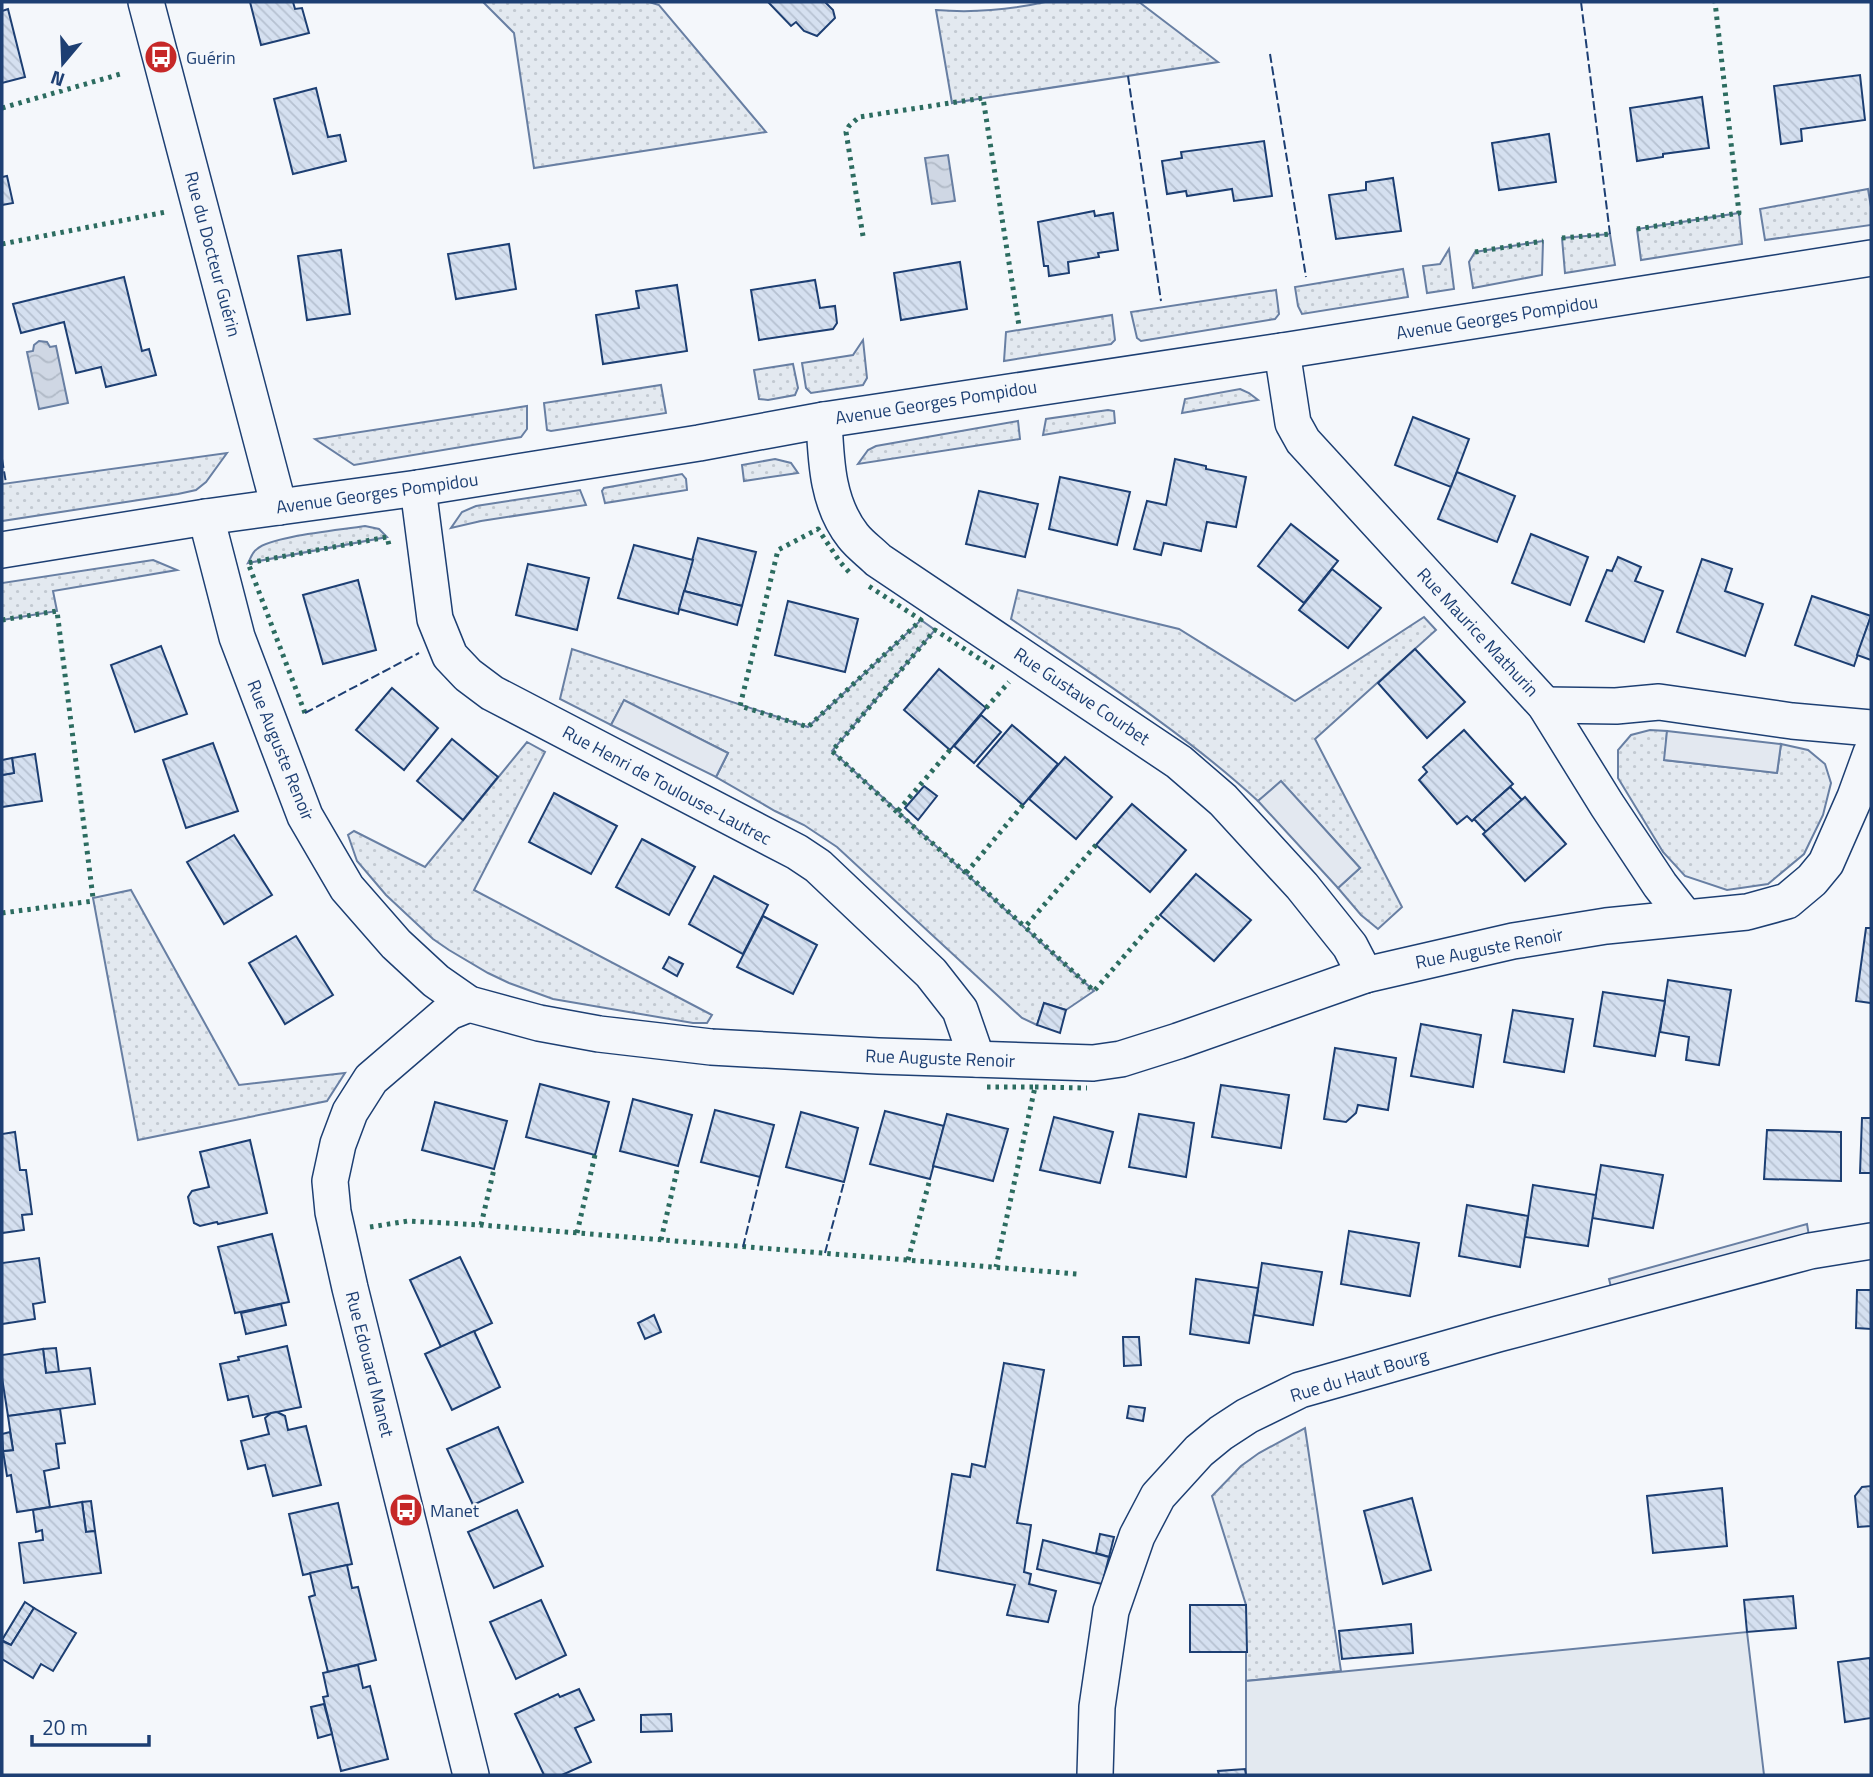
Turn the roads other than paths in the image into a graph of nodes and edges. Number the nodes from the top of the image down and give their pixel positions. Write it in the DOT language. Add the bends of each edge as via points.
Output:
graph roads {
  1 [pos="146,2"];
  2 [pos="1871,258"];
  3 [pos="1282,351"];
  4 [pos="824,419"];
  5 [pos="418,488"];
  6 [pos="279,507"];
  7 [pos="206,517"];
  8 [pos="2,550"];
  9 [pos="1545,705"];
  10 [pos="1871,728"];
  11 [pos="1871,753"];
  12 [pos="1685,917"];
  13 [pos="1364,975"];
  14 [pos="469,1004"];
  15 [pos="977,1059"];
  16 [pos="1871,1241"];
  17 [pos="471,1775"];
  18 [pos="1095,1775"];
  1 -- 6 [label="street, Rue du Docteur Guérin"];
  2 -- 3 [label="street, Avenue Georges Pompidou"];
  3 -- 4 [label="street, Avenue Georges Pompidou"];
  3 -- 9 [label="street, Rue Maurice Mathurin" via="1293,423 1303,441"];
  4 -- 5 [label="street, Avenue Georges Pompidou"];
  4 -- 13 [label="street, Rue Gustave Courbet" via="830,489 854,538 877,560 1180,762 1223,800 1302,886 1350,946"];
  5 -- 6 [label="street, Avenue Georges Pompidou"];
  5 -- 15 [label="street, Rue Henri de Toulouse-Lautrec" via="435,619 450,656 468,676 818,866 931,973 960,1010"];
  6 -- 7 [label="street, Avenue Georges Pompidou"];
  7 -- 8 [label="street, Avenue Georges Pompidou"];
  7 -- 14 [label="street, Rue Auguste Renoir" via="237,638 304,816 355,898 396,944"];
  9 -- 10 [label="street" via="1659,702"];
  9 -- 12 [label="street, Rue Maurice Mathurin" via="1637,851"];
  11 -- 12 [label="street, Rue Auguste Renoir" via="1826,863 1800,891 1787,901 1747,912"];
  12 -- 13 [label="street, Rue Auguste Renoir" via="1513,941"];
  13 -- 15 [label="street, Rue Auguste Renoir" via="1121,1059 1093,1063"];
  14 -- 15 [label="street, Rue Auguste Renoir" via="539,1024 710,1047"];
  14 -- 17 [label="street, Rue Edouard Manet" via="449,1012 371,1079 350,1112 330,1181 350,1288"];
  16 -- 18 [label="street, Rue du Haut Bourg" via="1810,1251 1300,1390 1221,1433 1158,1496 1137,1536 1111,1611 1097,1707"];
}
